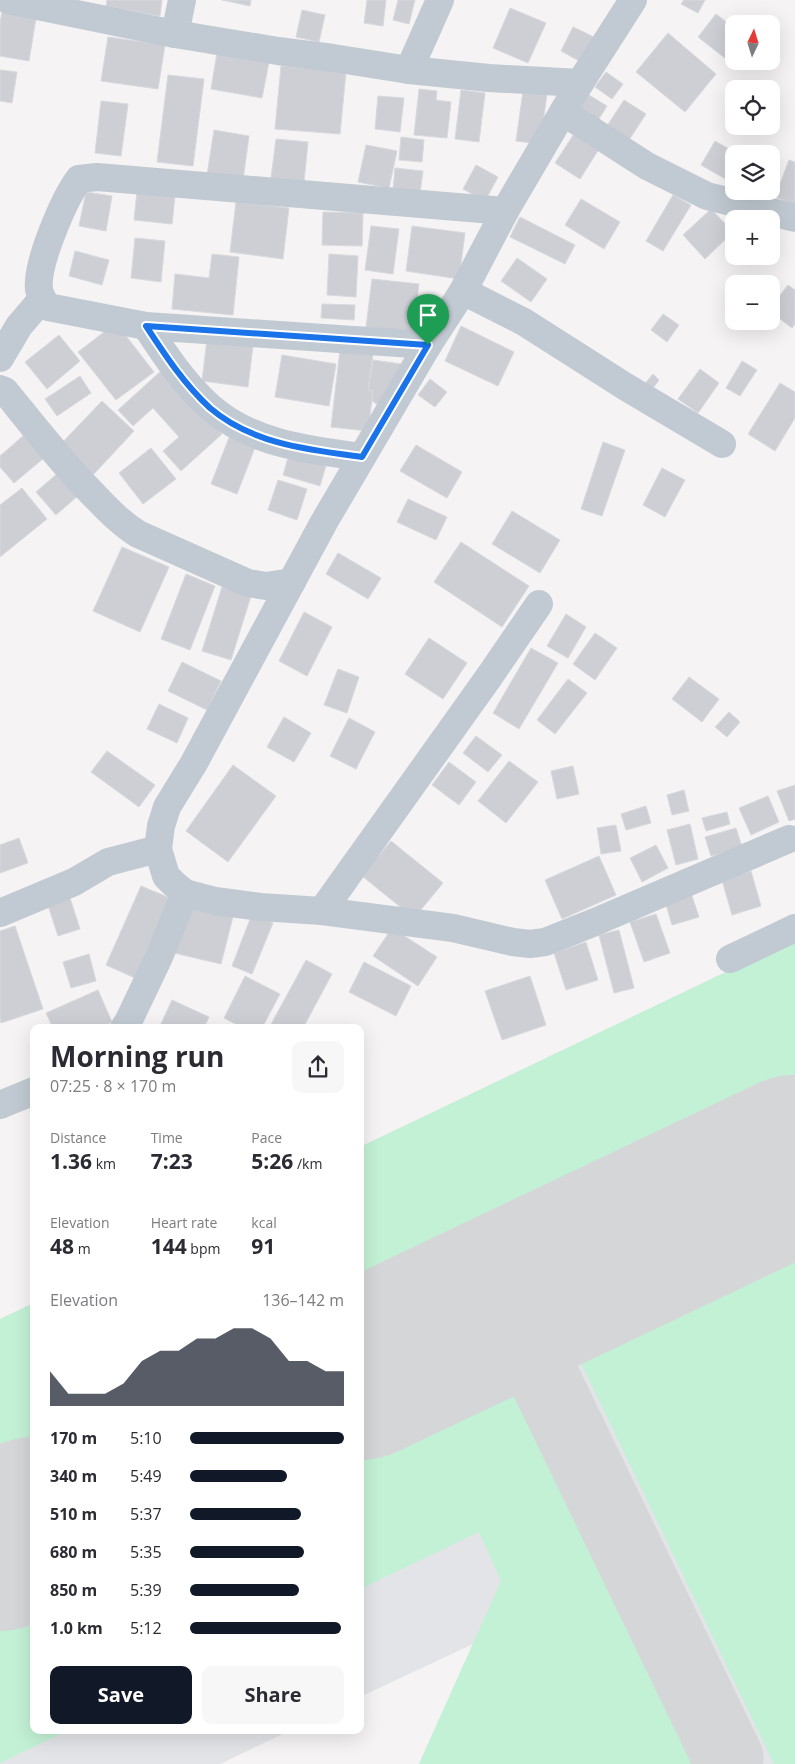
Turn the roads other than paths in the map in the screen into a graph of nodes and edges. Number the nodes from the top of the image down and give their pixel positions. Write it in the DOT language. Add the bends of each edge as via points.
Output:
graph roads {
  1 [pos="8,0"];
  2 [pos="182,0"];
  3 [pos="440,0"];
  4 [pos="633,0"];
  5 [pos="175,34"];
  6 [pos="409,70"];
  7 [pos="580,83"];
  8 [pos="563,112"];
  9 [pos="506,211"];
  10 [pos="795,218"];
  11 [pos="464,291"];
  12 [pos="42,299"];
  13 [pos="146,326"];
  14 [pos="428,345"];
  15 [pos="0,358"];
  16 [pos="0,389"];
  17 [pos="722,444"];
  18 [pos="362,457"];
  19 [pos="292,582"];
  20 [pos="539,604"];
  21 [pos="789,839"];
  22 [pos="158,849"];
  23 [pos="185,893"];
  24 [pos="322,911"];
  25 [pos="0,913"];
  26 [pos="795,928"];
  27 [pos="730,959"];
  28 [pos="127,1024"];
  29 [pos="30,1093"];
  30 [pos="0,1105"];
  1 -- 5 [label="street"];
  2 -- 5 [label="street"];
  3 -- 6 [label="street"];
  4 -- 7 [label="street"];
  5 -- 6 [label="street"];
  6 -- 7 [label="street"];
  7 -- 8 [label="street"];
  8 -- 9 [label="street"];
  8 -- 10 [label="street" via="647,166 707,196"];
  9 -- 11 [label="street"];
  9 -- 12 [label="street" via="98,177 79,179 60,214 45,255 39,290"];
  11 -- 14 [label="street"];
  11 -- 17 [label="street" via="524,322"];
  12 -- 13 [label="street" via="48,307"];
  12 -- 15 [label="street" via="19,326"];
  13 -- 14 [label="street"];
  13 -- 18 [label="street" via="188,384 212,409 251,434 314,451"];
  14 -- 18 [label="street"];
  16 -- 19 [label="street" via="114,517 138,534 248,583 266,586"];
  18 -- 19 [label="street"];
  19 -- 22 [label="street" via="167,807"];
  20 -- 24 [label="street"];
  21 -- 24 [label="street" via="545,942 514,942 453,928"];
  22 -- 23 [label="street" via="166,876"];
  22 -- 25 [label="street" via="108,862 74,882"];
  23 -- 24 [label="street" via="260,907"];
  23 -- 28 [label="street" via="160,956"];
  26 -- 27 [label="street"];
  29 -- 30 [label="street"];
}
